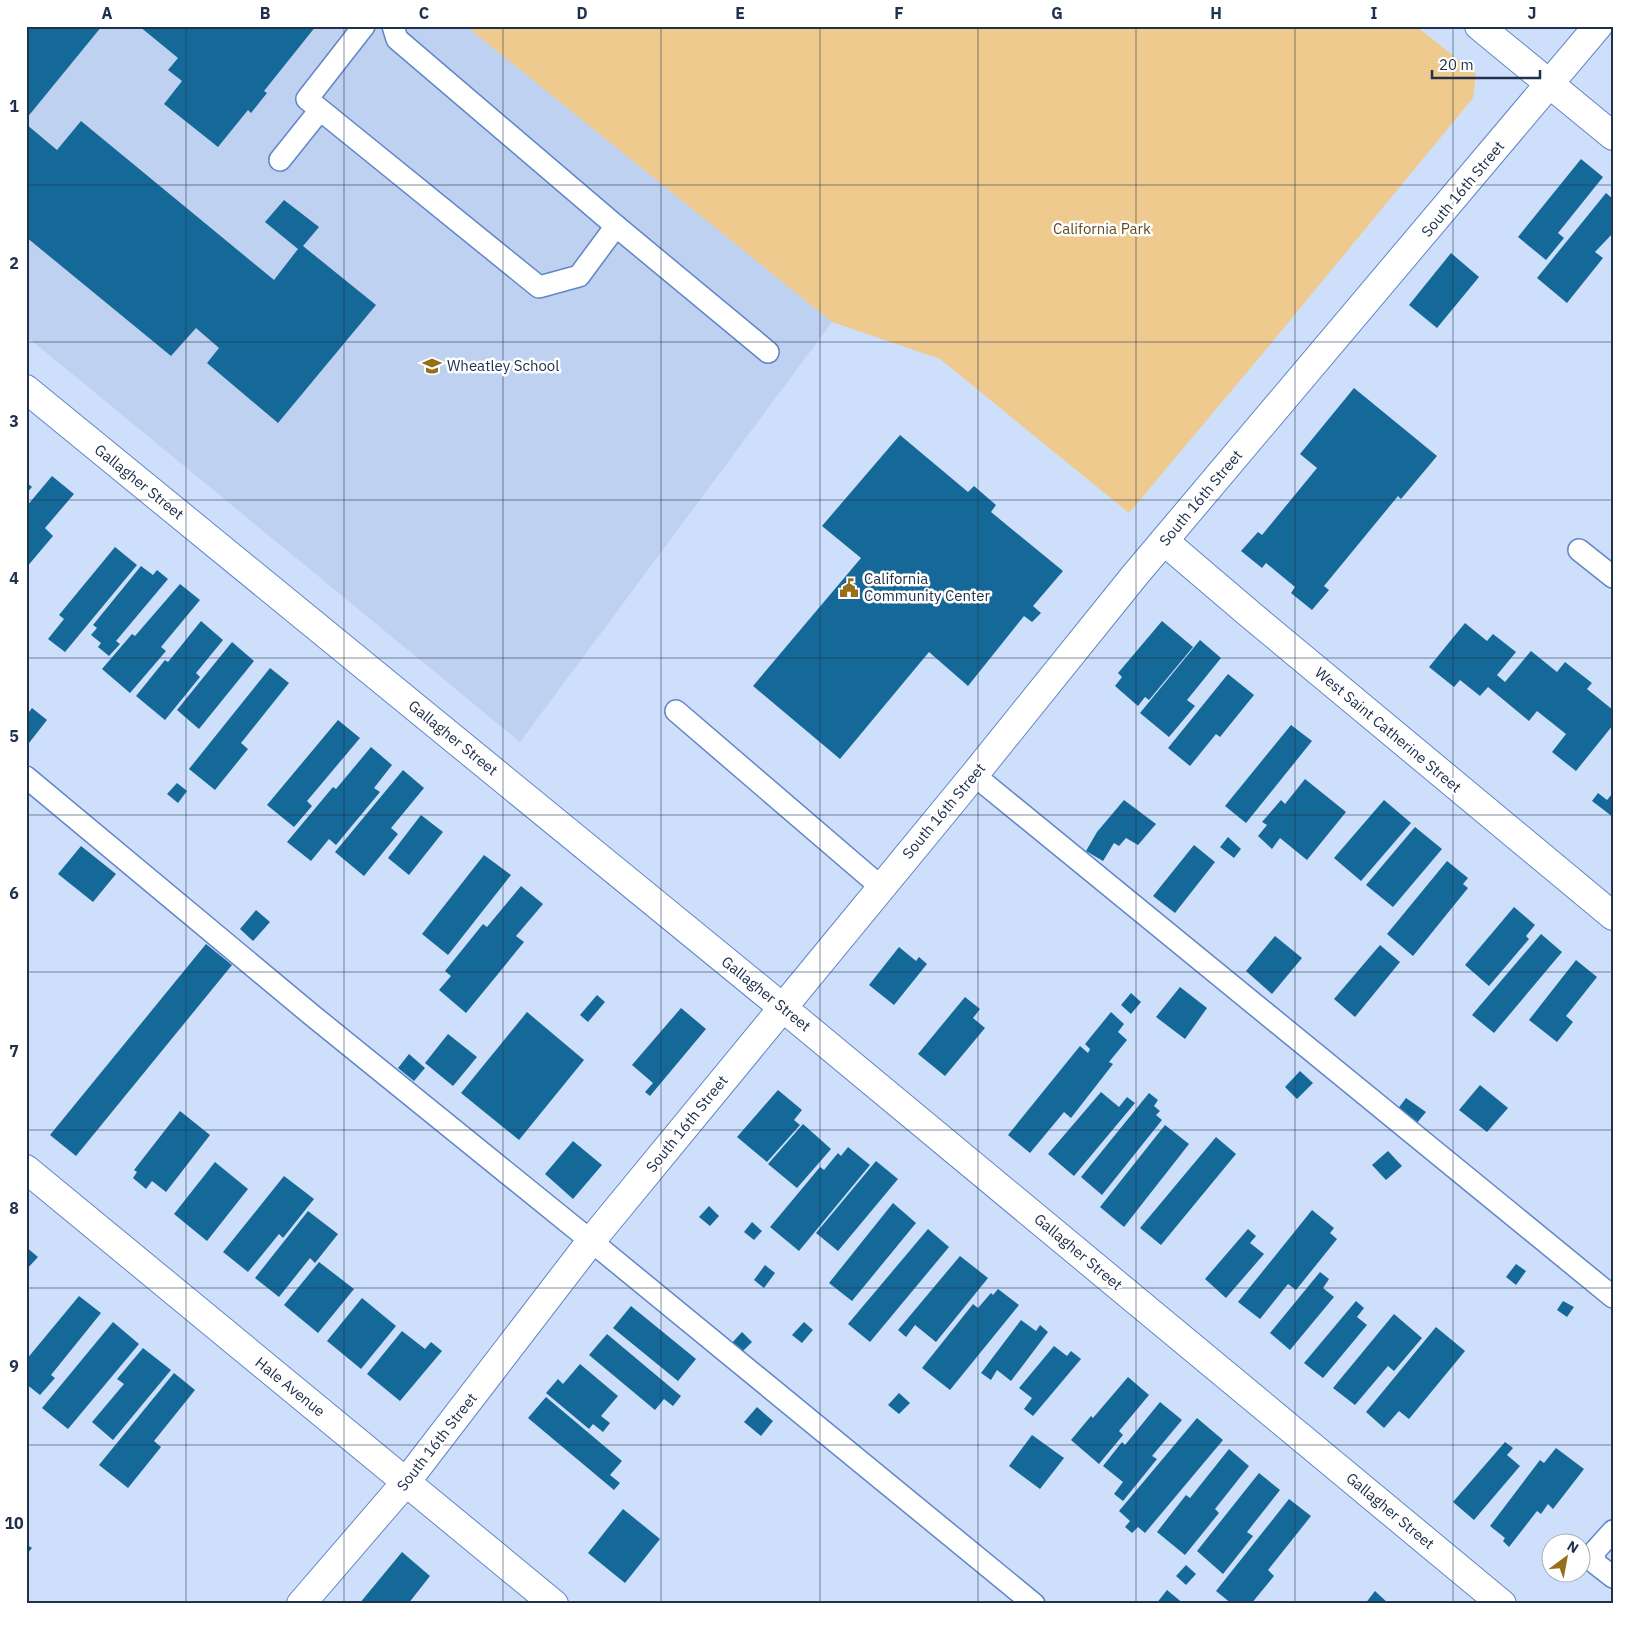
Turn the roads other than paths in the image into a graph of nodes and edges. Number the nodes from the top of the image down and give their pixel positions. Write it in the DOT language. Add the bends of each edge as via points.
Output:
graph roads {
  1 [pos="364,26"];
  2 [pos="393,26"];
  3 [pos="1479,26"];
  4 [pos="1598,26"];
  5 [pos="1550,85"];
  6 [pos="320,110"];
  7 [pos="1613,136"];
  8 [pos="280,160"];
  9 [pos="616,226"];
  10 [pos="768,352"];
  11 [pos="26,389"];
  12 [pos="1164,542"];
  13 [pos="1579,550"];
  14 [pos="1613,577"];
  15 [pos="676,711"];
  16 [pos="974,775"];
  17 [pos="26,777"];
  18 [pos="881,887"];
  19 [pos="1613,916"];
  20 [pos="782,1007"];
  21 [pos="26,1170"];
  22 [pos="591,1240"];
  23 [pos="1613,1297"];
  24 [pos="406,1482"];
  25 [pos="1613,1531"];
  26 [pos="1613,1577"];
  27 [pos="1491,1600"];
  28 [pos="301,1604"];
  29 [pos="554,1604"];
  30 [pos="1034,1604"];
  1 -- 6 [label="lane" via="307,99"];
  2 -- 9 [label="lane" via="397,39"];
  3 -- 5 [label="street"];
  4 -- 5 [label="street, South 16th Street"];
  5 -- 7 [label="street"];
  5 -- 12 [label="street, South 16th Street"];
  6 -- 8 [label="lane"];
  6 -- 9 [label="lane" via="539,287 579,276"];
  9 -- 10 [label="lane"];
  11 -- 20 [label="street, Gallagher Street"];
  12 -- 16 [label="street, South 16th Street"];
  12 -- 19 [label="street, West Saint Catherine Street"];
  13 -- 14 [label="lane"];
  15 -- 18 [label="lane"];
  16 -- 18 [label="street, South 16th Street"];
  16 -- 23 [label="lane"];
  17 -- 22 [label="lane" via="313,1016"];
  18 -- 20 [label="street, South 16th Street"];
  20 -- 22 [label="street, South 16th Street"];
  20 -- 27 [label="street, Gallagher Street"];
  21 -- 24 [label="street, Hale Avenue"];
  22 -- 24 [label="street, South 16th Street"];
  22 -- 30 [label="lane"];
  24 -- 28 [label="street, South 16th Street"];
  24 -- 29 [label="street, Hale Avenue"];
  25 -- 26 [label="lane" via="1594,1552 1595,1563"];
}
